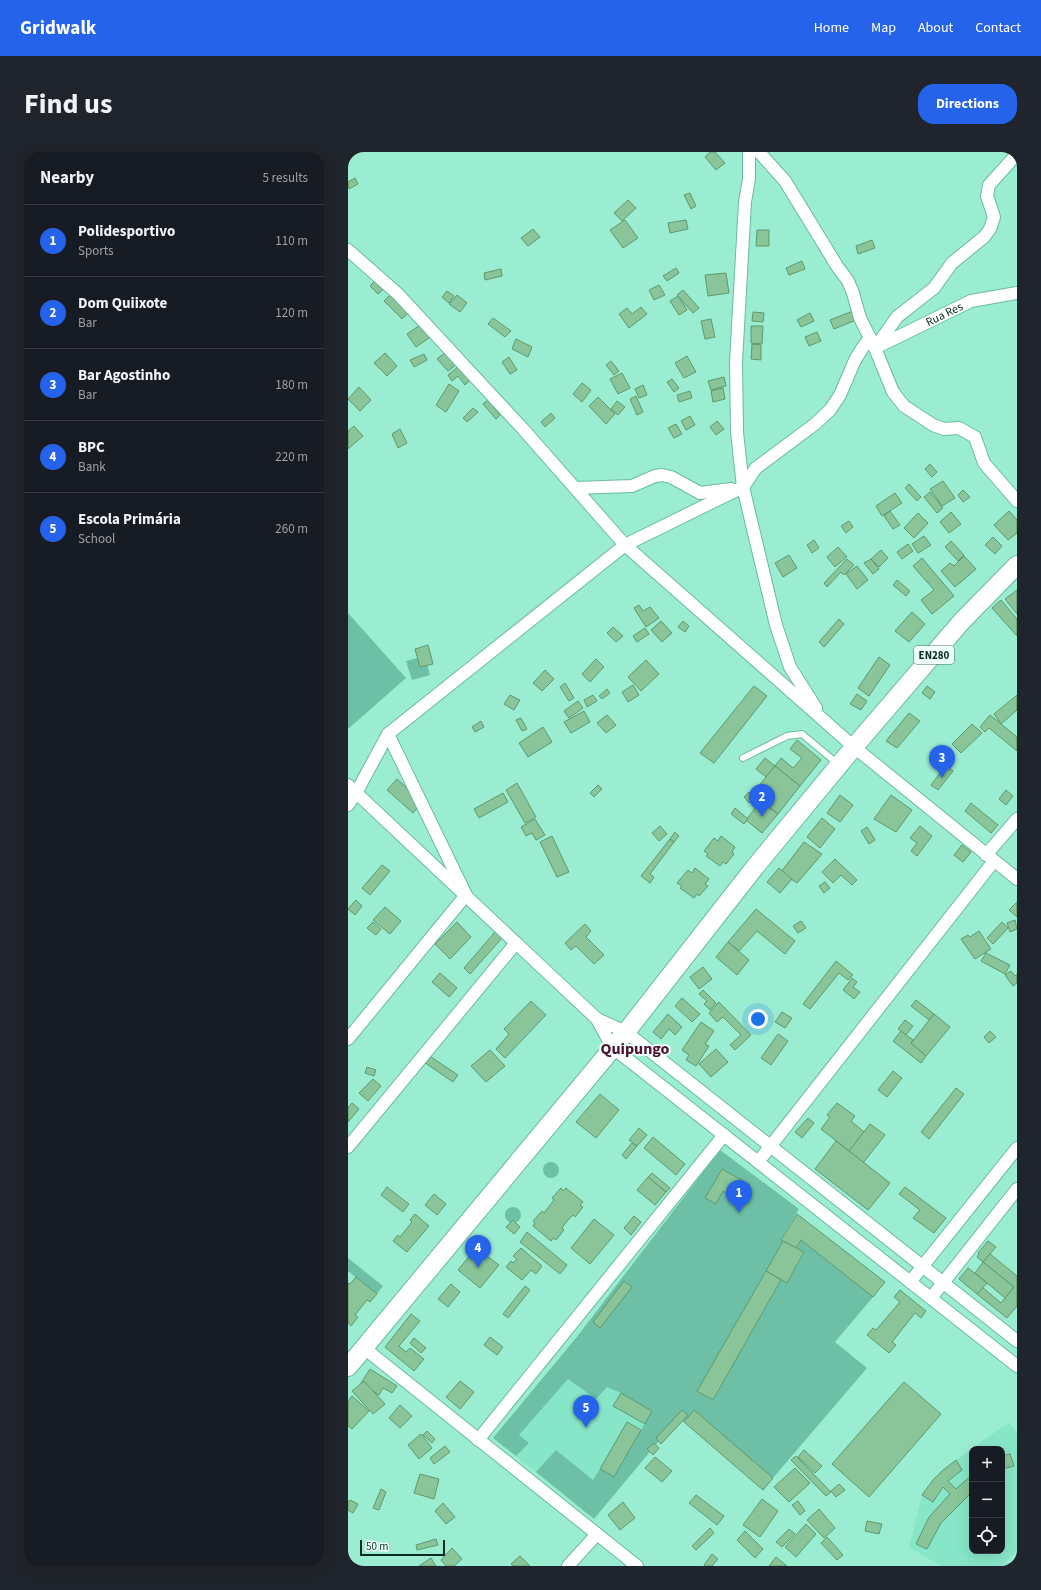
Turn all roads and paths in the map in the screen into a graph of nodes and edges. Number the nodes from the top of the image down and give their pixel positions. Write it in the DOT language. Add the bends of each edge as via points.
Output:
graph roads {
  1 [pos="749,152"];
  2 [pos="759,152"];
  3 [pos="1017,154"];
  4 [pos="348,250"];
  5 [pos="1017,294"];
  6 [pos="873,343"];
  7 [pos="743,487"];
  8 [pos="575,488"];
  9 [pos="1017,501"];
  10 [pos="625,545"];
  11 [pos="1017,565"];
  12 [pos="824,720"];
  13 [pos="388,734"];
  14 [pos="854,747"];
  15 [pos="743,758"];
  16 [pos="840,765"];
  17 [pos="352,789"];
  18 [pos="348,804"];
  19 [pos="1017,819"];
  20 [pos="990,858"];
  21 [pos="1017,880"];
  22 [pos="466,895"];
  23 [pos="516,943"];
  24 [pos="597,1020"];
  25 [pos="626,1032"];
  26 [pos="348,1039"];
  27 [pos="612,1047"];
  28 [pos="724,1135"];
  29 [pos="771,1146"];
  30 [pos="348,1147"];
  31 [pos="1017,1148"];
  32 [pos="758,1162"];
  33 [pos="1017,1189"];
  34 [pos="923,1266"];
  35 [pos="910,1282"];
  36 [pos="943,1282"];
  37 [pos="931,1298"];
  38 [pos="1017,1341"];
  39 [pos="364,1348"];
  40 [pos="1017,1366"];
  41 [pos="348,1367"];
  42 [pos="478,1440"];
  43 [pos="596,1534"];
  44 [pos="568,1566"];
  45 [pos="637,1566"];
  1 -- 7 [label="street" via="736,362 737,432"];
  2 -- 6 [label="street" via="785,181 848,281 860,318"];
  3 -- 6 [label="street" via="989,185 987,196 994,217 984,237 952,263 934,288 897,317"];
  4 -- 8 [label="street" via="398,294"];
  5 -- 6 [label="street, Rua Res" via="971,301"];
  6 -- 7 [label="street" via="855,360 840,395 830,410 756,468"];
  6 -- 9 [label="street" via="893,392 904,406 933,425 959,428 975,437 984,463"];
  7 -- 8 [label="street" via="700,493 671,477 662,475 632,486"];
  7 -- 10 [label="street"];
  7 -- 12 [label="street" via="776,625 790,667"];
  8 -- 10 [label="street"];
  10 -- 12 [label="street"];
  10 -- 13 [label="street"];
  11 -- 14 [label="main road, EN280" via="962,621"];
  12 -- 14 [label="street"];
  13 -- 17 [label="street"];
  13 -- 22 [label="street"];
  14 -- 16 [label="main road, EN280"];
  14 -- 20 [label="street"];
  15 -- 16 [label="lane" via="787,736 802,734"];
  16 -- 25 [label="main road, EN280" via="755,867"];
  17 -- 18 [label="street"];
  17 -- 22 [label="street"];
  19 -- 20 [label="street"];
  20 -- 21 [label="street"];
  20 -- 29 [label="street"];
  22 -- 23 [label="street"];
  22 -- 26 [label="street"];
  23 -- 24 [label="street"];
  23 -- 30 [label="street"];
  24 -- 25 [label="street"];
  24 -- 27 [label="street"];
  25 -- 27 [label="main road, EN280"];
  25 -- 29 [label="street"];
  27 -- 28 [label="street"];
  27 -- 39 [label="main road, EN280"];
  28 -- 32 [label="street"];
  28 -- 42 [label="street"];
  29 -- 32 [label="street"];
  29 -- 34 [label="street"];
  31 -- 34 [label="street"];
  32 -- 35 [label="street"];
  33 -- 36 [label="street"];
  34 -- 35 [label="street"];
  34 -- 36 [label="street"];
  35 -- 37 [label="street"];
  36 -- 37 [label="street"];
  36 -- 38 [label="street"];
  37 -- 40 [label="street"];
  39 -- 41 [label="main road, EN280"];
  39 -- 42 [label="street"];
  42 -- 43 [label="street"];
  43 -- 44 [label="street"];
  43 -- 45 [label="street"];
}
